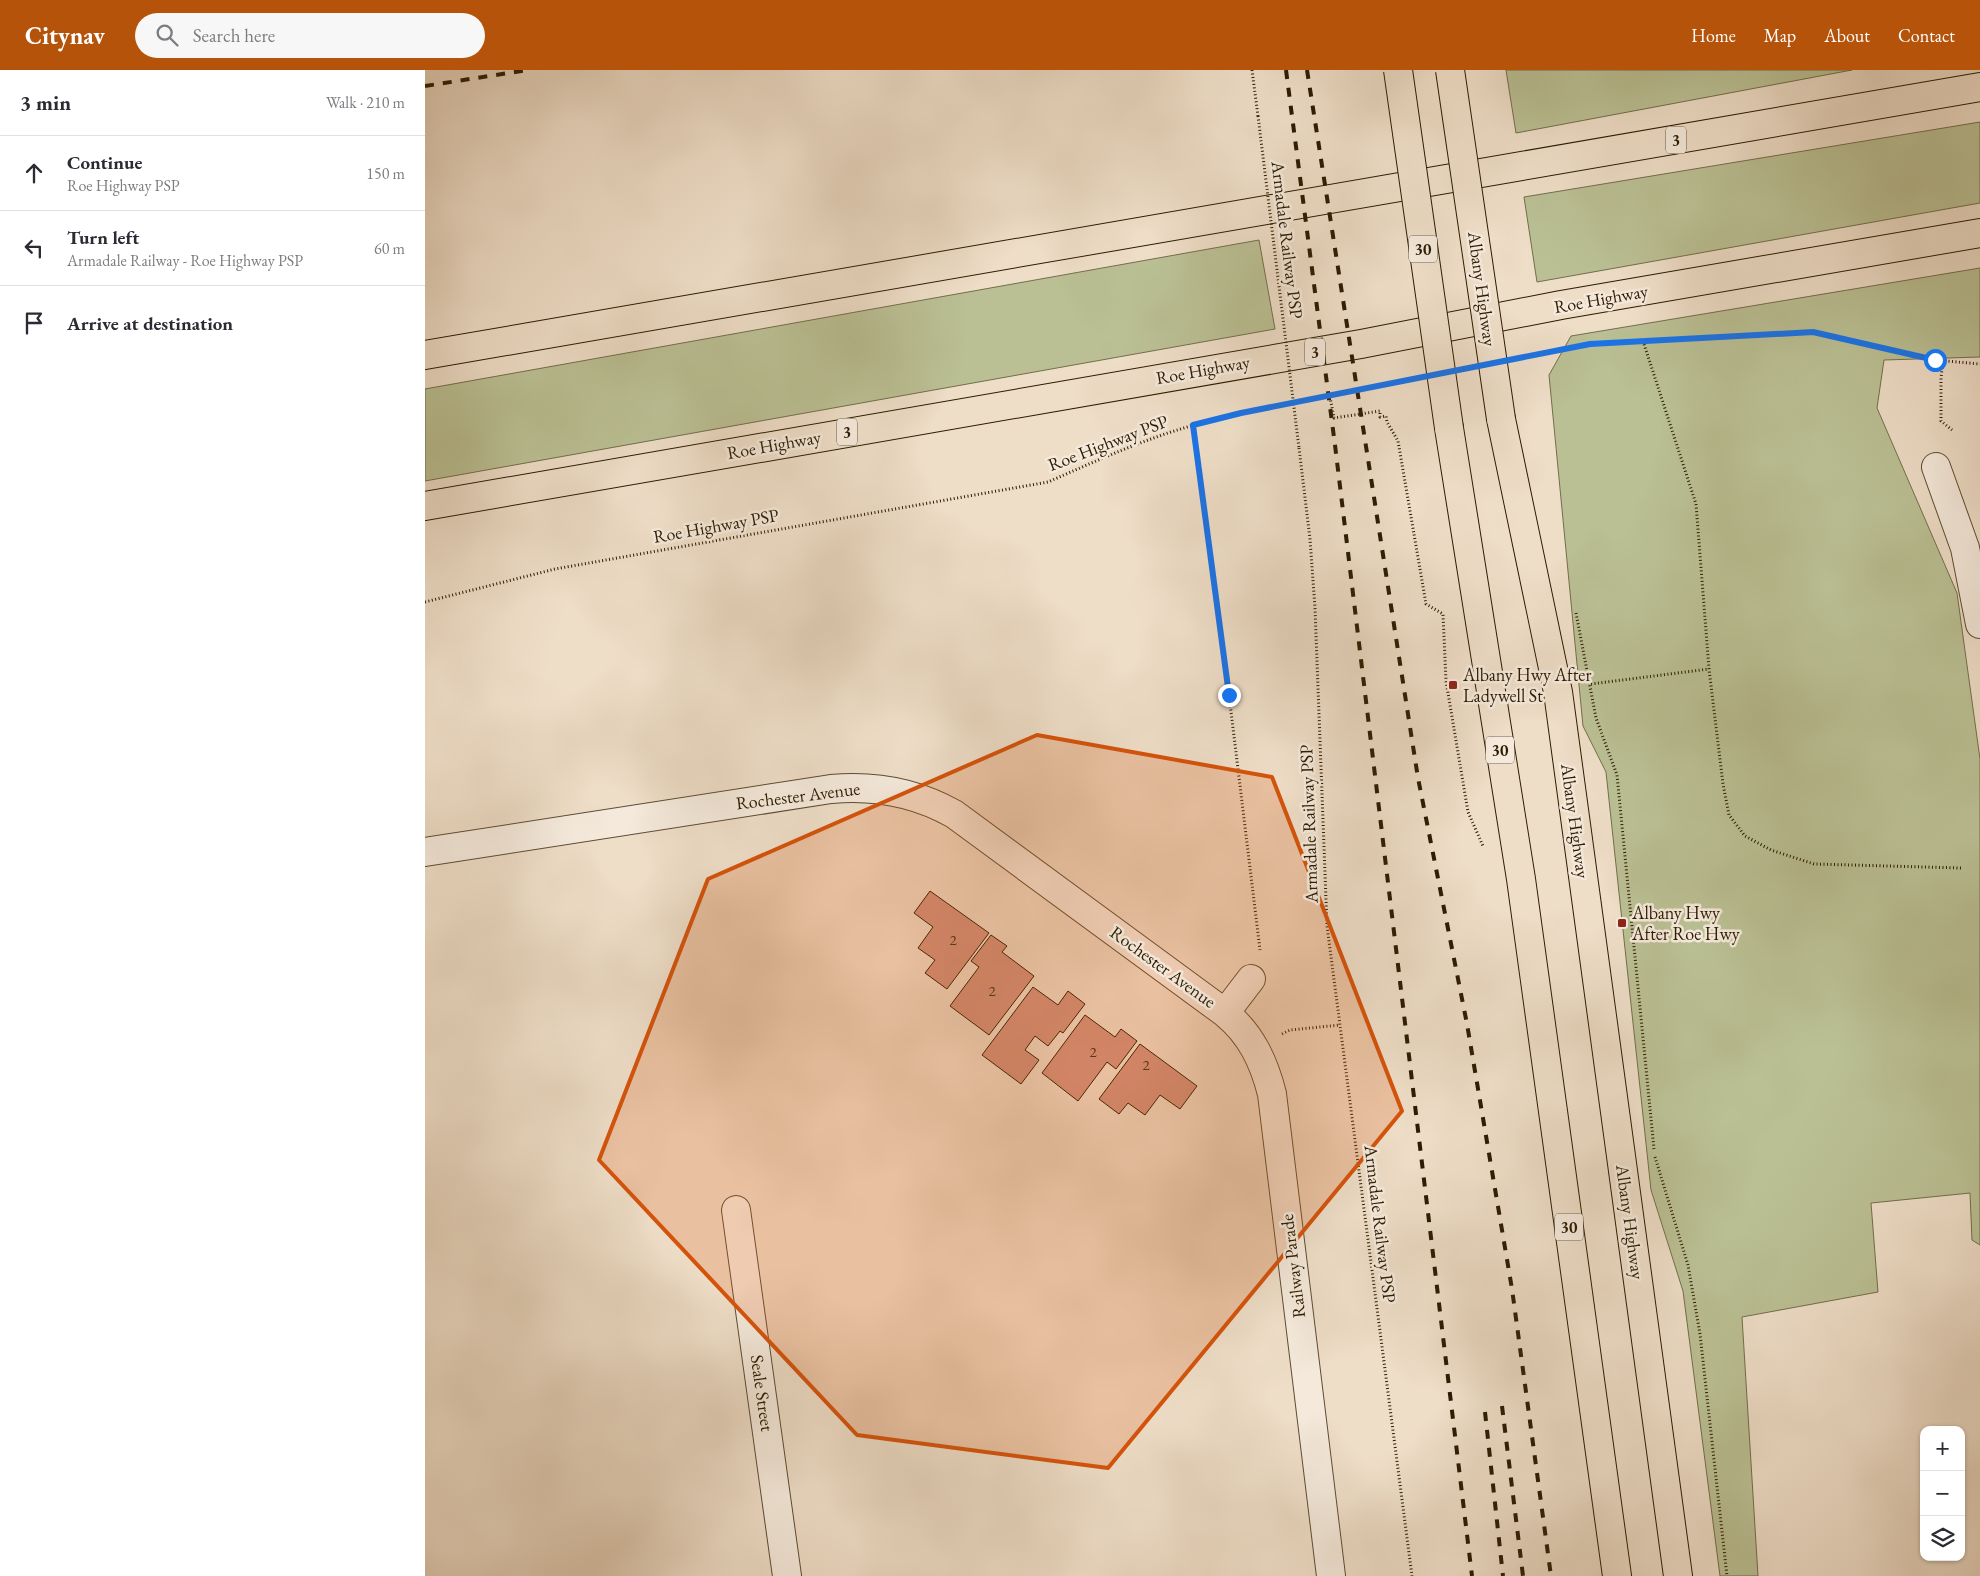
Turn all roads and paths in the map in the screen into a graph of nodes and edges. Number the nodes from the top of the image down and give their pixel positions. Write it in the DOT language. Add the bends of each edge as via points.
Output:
graph roads {
  1 [pos="1252,70"];
  2 [pos="1397,70"];
  3 [pos="1450,70"];
  4 [pos="1980,87"];
  5 [pos="1980,233"];
  6 [pos="1643,341"];
  7 [pos="425,355"];
  8 [pos="1513,360"];
  9 [pos="1943,361"];
  10 [pos="1980,364"];
  11 [pos="1417,379"];
  12 [pos="1331,396"];
  13 [pos="1193,425"];
  14 [pos="1952,430"];
  15 [pos="1398,441"];
  16 [pos="1936,467"];
  17 [pos="425,506"];
  18 [pos="1976,577"];
  19 [pos="425,602"];
  20 [pos="1574,607"];
  21 [pos="1980,624"];
  22 [pos="1709,669"];
  23 [pos="1602,682"];
  24 [pos="425,852"];
  25 [pos="1961,868"];
  26 [pos="1256,968"];
  27 [pos="1225,1012"];
  28 [pos="1340,1025"];
  29 [pos="1279,1035"];
  30 [pos="736,1210"];
  31 [pos="787,1576"];
  32 [pos="1331,1576"];
  33 [pos="1412,1576"];
  34 [pos="1617,1576"];
  35 [pos="1678,1576"];
  36 [pos="1727,1576"];
  1 -- 28 [label="path, Armadale Railway PSP, bridge" via="1310,539 1325,903"];
  2 -- 34 [label="highway, 30, bridge" via="1449,428 1521,879"];
  3 -- 35 [label="highway, Albany Highway, bridge" via="1501,419 1558,692"];
  4 -- 7 [label="highway, 3"];
  5 -- 17 [label="highway, Roe Highway / 3"];
  6 -- 8 [label="path" via="1590,344"];
  6 -- 9 [label="path" via="1813,332"];
  6 -- 22 [label="path" via="1697,504"];
  9 -- 10 [label="path"];
  9 -- 14 [label="path" via="1941,421"];
  11 -- 12 [label="path, Roe Highway PSP"];
  12 -- 13 [label="path, Roe Highway PSP"];
  12 -- 15 [label="path" via="1334,418 1380,412 1380,416 1386,416"];
  13 -- 19 [label="path, Roe Highway PSP" via="1124,449 1048,482 555,569"];
  13 -- 26 [label="path" via="1229,695"];
  16 -- 18 [label="street"];
  18 -- 21 [label="street"];
  20 -- 36 [label="path" via="1595,718 1617,775 1655,1157 1693,1291"];
  22 -- 23 [label="path"];
  22 -- 25 [label="path" via="1729,815 1745,836 1771,850 1814,864"];
  24 -- 27 [label="street, Rochester Avenue" via="831,790 864,787 886,790 923,799 954,814"];
  26 -- 27 [label="street"];
  27 -- 32 [label="street, Railway Parade" via="1257,1050 1272,1094"];
  28 -- 29 [label="path" via="1290,1030"];
  28 -- 33 [label="path, Armadale Railway PSP"];
  30 -- 31 [label="street, Seale Street"];
}
